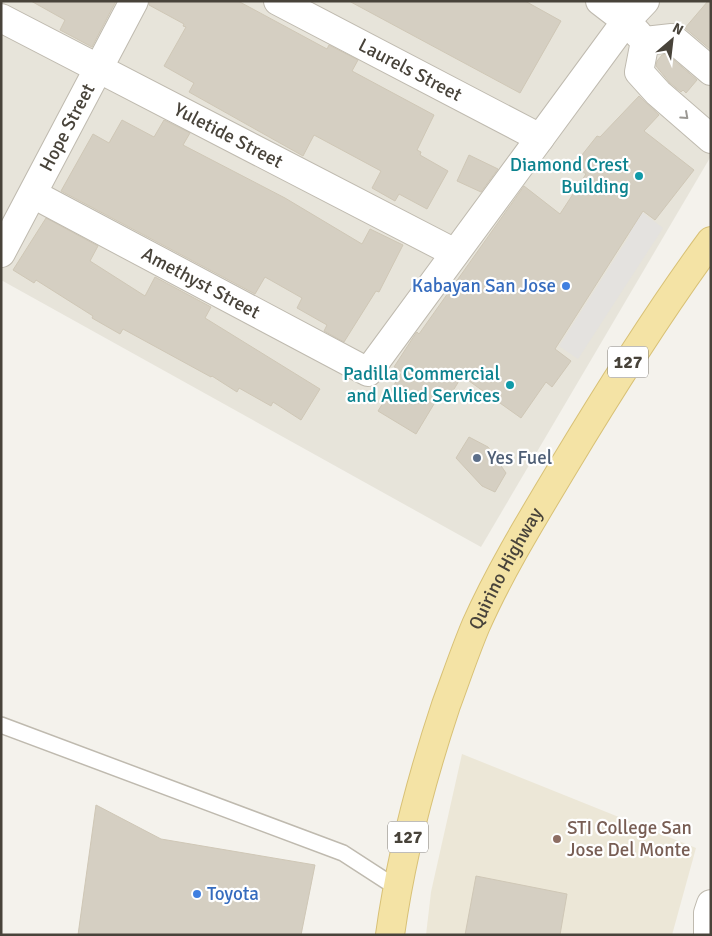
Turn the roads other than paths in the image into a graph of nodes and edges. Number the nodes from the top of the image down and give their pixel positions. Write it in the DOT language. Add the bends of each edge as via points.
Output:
graph roads {
  1 [pos="134,1"];
  2 [pos="278,1"];
  3 [pos="600,1"];
  4 [pos="645,1"];
  5 [pos="1,18"];
  6 [pos="635,31"];
  7 [pos="99,68"];
  8 [pos="711,71"];
  9 [pos="540,138"];
  10 [pos="711,139"];
  11 [pos="33,194"];
  12 [pos="711,241"];
  13 [pos="1,253"];
  14 [pos="456,253"];
  15 [pos="1,725"];
  16 [pos="397,888"];
  17 [pos="711,904"];
  18 [pos="390,935"];
  19 [pos="708,935"];
  1 -- 7 [label="street, Hope Street"];
  2 -- 9 [label="street, Laurels Street"];
  3 -- 6 [label="street"];
  4 -- 6 [label="street"];
  5 -- 7 [label="street, Yuletide Street"];
  6 -- 8 [label="street" via="672,38"];
  6 -- 9 [label="street"];
  6 -- 10 [label="street, one-way" via="639,72"];
  7 -- 11 [label="street, Hope Street"];
  7 -- 14 [label="street, Yuletide Street"];
  9 -- 14 [label="street"];
  11 -- 13 [label="street, Hope Street"];
  11 -- 14 [label="street, Amethyst Street" via="368,372"];
  12 -- 16 [label="main road, Quirino Highway / 127" via="670,296 608,392 476,624 425,772"];
  15 -- 16 [label="lane" via="343,853"];
  16 -- 18 [label="main road, Quirino Highway / 127"];
  17 -- 19 [label="street"];
}
